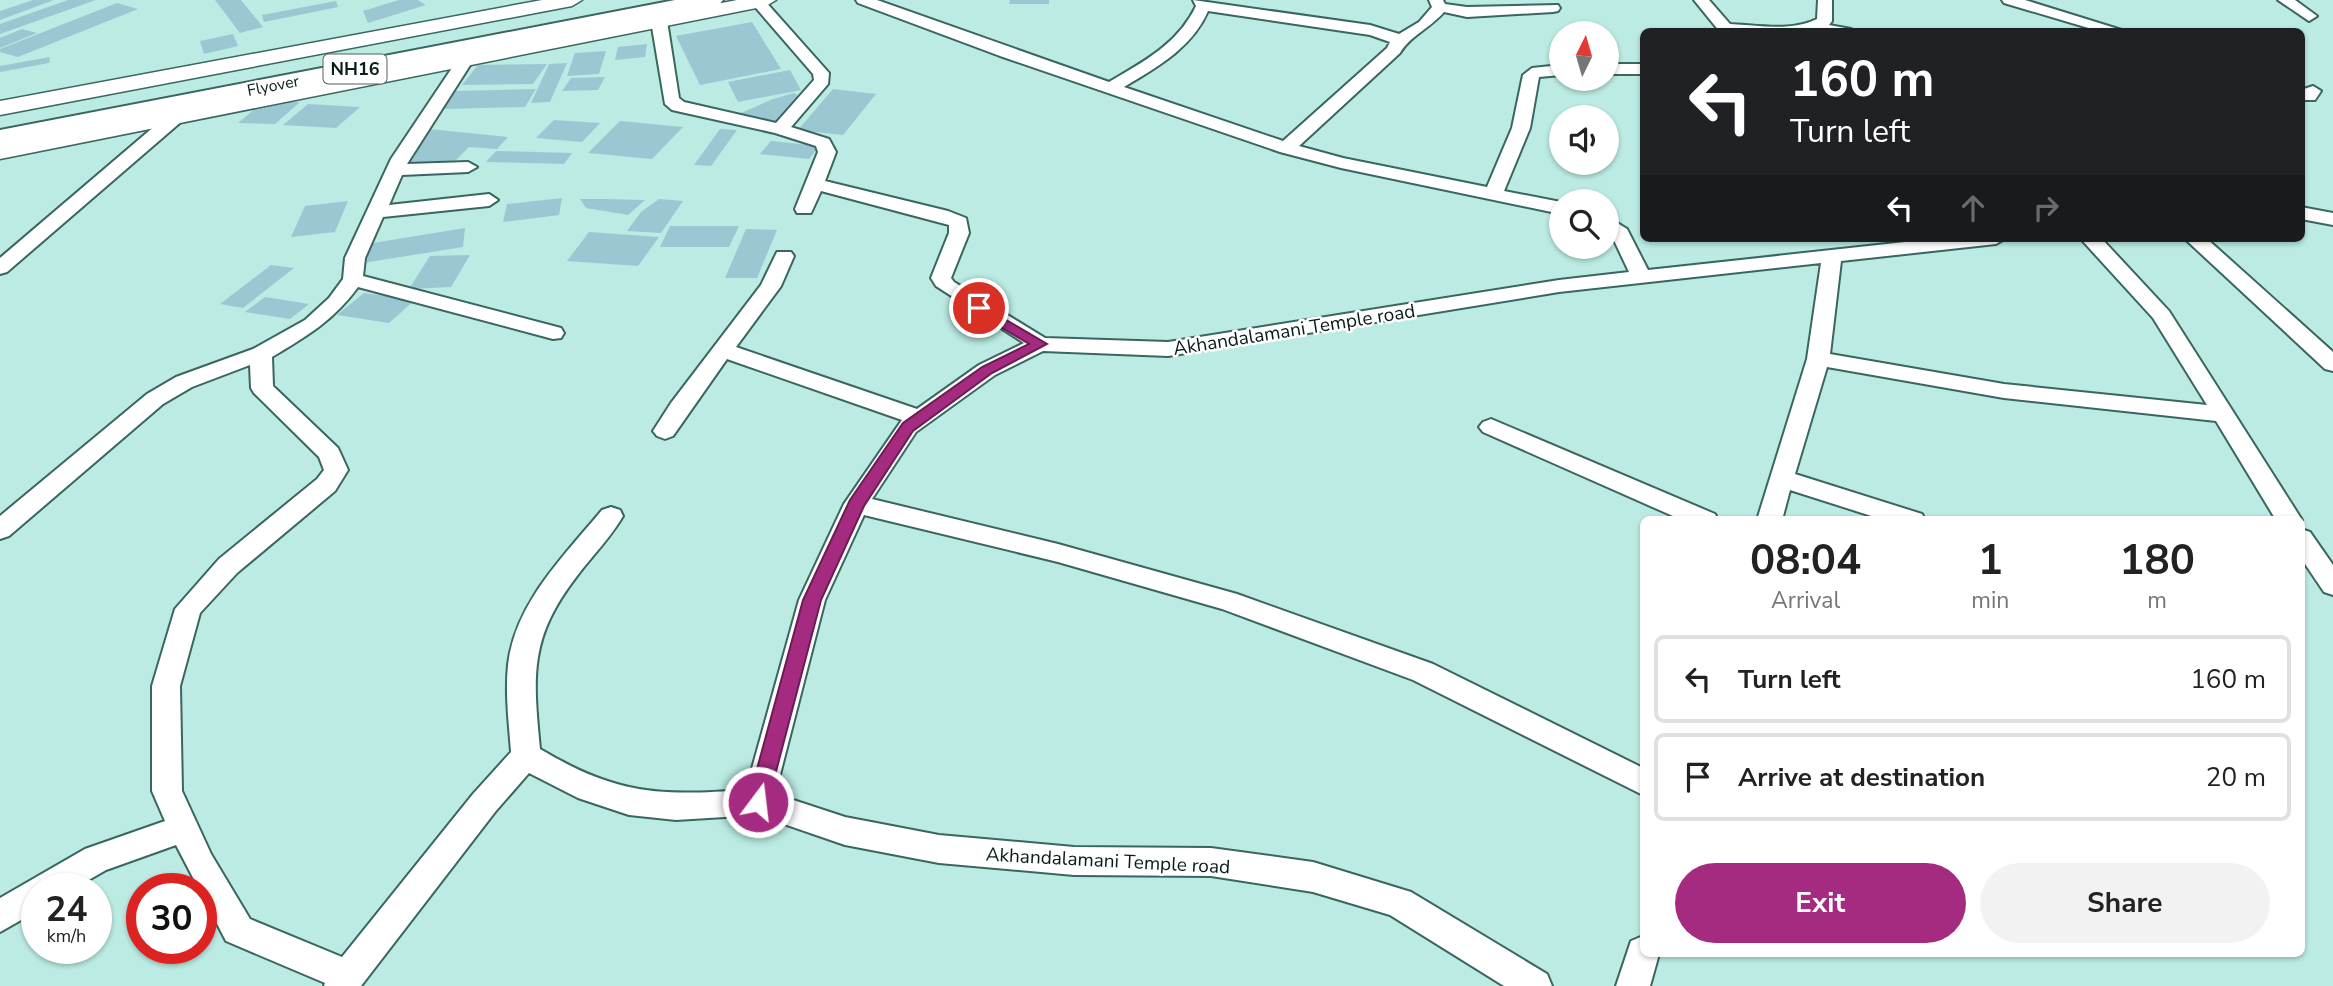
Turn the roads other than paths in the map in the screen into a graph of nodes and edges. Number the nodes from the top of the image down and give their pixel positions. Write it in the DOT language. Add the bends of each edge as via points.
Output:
graph roads {
  1 [pos="572,0"];
  2 [pos="635,0"];
  3 [pos="711,0"];
  4 [pos="863,0"];
  5 [pos="1548,0"];
  6 [pos="1701,0"];
  7 [pos="1825,0"];
  8 [pos="2009,0"];
  9 [pos="2285,0"];
  10 [pos="761,1"];
  11 [pos="1201,3"];
  12 [pos="1438,4"];
  13 [pos="2309,16"];
  14 [pos="659,21"];
  15 [pos="1826,27"];
  16 [pos="1726,28"];
  17 [pos="1802,28"];
  18 [pos="2112,28"];
  19 [pos="1398,41"];
  20 [pos="466,59"];
  21 [pos="1619,69"];
  22 [pos="1640,69"];
  23 [pos="1549,71"];
  24 [pos="1111,88"];
  25 [pos="0,108"];
  26 [pos="176,117"];
  27 [pos="0,121"];
  28 [pos="780,129"];
  29 [pos="0,138"];
  30 [pos="1286,148"];
  31 [pos="0,152"];
  32 [pos="468,167"];
  33 [pos="395,170"];
  34 [pos="815,184"];
  35 [pos="1493,194"];
  36 [pos="489,200"];
  37 [pos="1549,206"];
  38 [pos="804,209"];
  39 [pos="376,212"];
  40 [pos="2305,212"];
  41 [pos="2333,219"];
  42 [pos="1619,232"];
  43 [pos="1935,242"];
  44 [pos="2094,242"];
  45 [pos="2198,242"];
  46 [pos="1844,248"];
  47 [pos="784,256"];
  48 [pos="0,268"];
  49 [pos="1641,277"];
  50 [pos="353,279"];
  51 [pos="554,333"];
  52 [pos="1040,344"];
  53 [pos="723,350"];
  54 [pos="261,354"];
  55 [pos="1818,359"];
  56 [pos="2333,364"];
  57 [pos="2225,415"];
  58 [pos="922,419"];
  59 [pos="1491,427"];
  60 [pos="666,431"];
  61 [pos="1783,479"];
  62 [pos="856,504"];
  63 [pos="611,516"];
  64 [pos="1697,516"];
  65 [pos="1770,516"];
  66 [pos="1900,516"];
  67 [pos="2287,516"];
  68 [pos="0,530"];
  69 [pos="2305,544"];
  70 [pos="2333,584"];
  71 [pos="526,756"];
  72 [pos="1640,780"];
  73 [pos="758,802"];
  74 [pos="186,828"];
  75 [pos="71,873"];
  76 [pos="21,903"];
  77 [pos="0,917"];
  78 [pos="1642,957"];
  79 [pos="344,981"];
  80 [pos="1535,986"];
  81 [pos="1633,986"];
  1 -- 25 [label="street"];
  2 -- 27 [label="highway, Flyover / NH16"];
  3 -- 29 [label="highway, Flyover / NH16"];
  4 -- 24 [label="street"];
  5 -- 12 [label="street" via="1553,8 1466,12"];
  6 -- 16 [label="street"];
  7 -- 15 [label="street"];
  8 -- 18 [label="street"];
  9 -- 13 [label="street"];
  10 -- 14 [label="street"];
  10 -- 28 [label="street" via="821,73 822,81"];
  11 -- 19 [label="street" via="1370,30"];
  11 -- 24 [label="street" via="1198,23 1165,55"];
  12 -- 19 [label="street" via="1424,25"];
  14 -- 20 [label="street"];
  14 -- 28 [label="street" via="671,100 678,107"];
  15 -- 17 [label="street"];
  19 -- 30 [label="street" via="1394,50"];
  20 -- 26 [label="street"];
  20 -- 33 [label="street"];
  21 -- 22 [label="street"];
  23 -- 35 [label="street" via="1531,75 1521,128"];
  24 -- 30 [label="street"];
  26 -- 31 [label="street"];
  26 -- 48 [label="street"];
  28 -- 34 [label="street" via="823,143 827,152"];
  30 -- 35 [label="street" via="1398,177"];
  32 -- 33 [label="street"];
  33 -- 39 [label="street"];
  34 -- 38 [label="street"];
  34 -- 52 [label="street" via="959,222 941,278 946,286"];
  35 -- 37 [label="street"];
  36 -- 39 [label="street"];
  39 -- 50 [label="street" via="355,258"];
  40 -- 41 [label="street"];
  42 -- 49 [label="street"];
  43 -- 46 [label="street, Akhandalamani Temple road"];
  44 -- 57 [label="street" via="2162,315"];
  45 -- 56 [label="street"];
  46 -- 49 [label="street, Akhandalamani Temple road"];
  46 -- 55 [label="street"];
  47 -- 53 [label="street" via="771,286"];
  49 -- 52 [label="street, Akhandalamani Temple road" via="1168,349"];
  50 -- 51 [label="street"];
  50 -- 54 [label="street" via="312,324"];
  52 -- 58 [label="street, Akhandalamani Temple road" via="987,370"];
  53 -- 58 [label="street"];
  53 -- 60 [label="street"];
  54 -- 68 [label="street" via="184,382 155,399"];
  54 -- 74 [label="street" via="262,388 330,454 336,470 326,485 228,566 188,610 166,686 167,791"];
  55 -- 57 [label="street" via="2004,391"];
  55 -- 61 [label="street"];
  57 -- 67 [label="street"];
  58 -- 62 [label="street, Akhandalamani Temple road" via="908,427"];
  59 -- 64 [label="street"];
  61 -- 65 [label="street"];
  61 -- 66 [label="street"];
  62 -- 72 [label="street" via="1058,552 1228,601 1423,672"];
  62 -- 73 [label="street, Akhandalamani Temple road" via="812,600"];
  63 -- 71 [label="street" via="544,604 528,636 521,691"];
  69 -- 70 [label="street"];
  71 -- 73 [label="street" via="582,786 629,802 705,806"];
  71 -- 79 [label="street"];
  73 -- 80 [label="street, Akhandalamani Temple road" via="845,831 939,849 1074,861 1211,863 1313,877 1399,903"];
  74 -- 75 [label="street" via="96,859"];
  74 -- 79 [label="street" via="238,930"];
  76 -- 77 [label="street"];
  78 -- 81 [label="street"];
}
